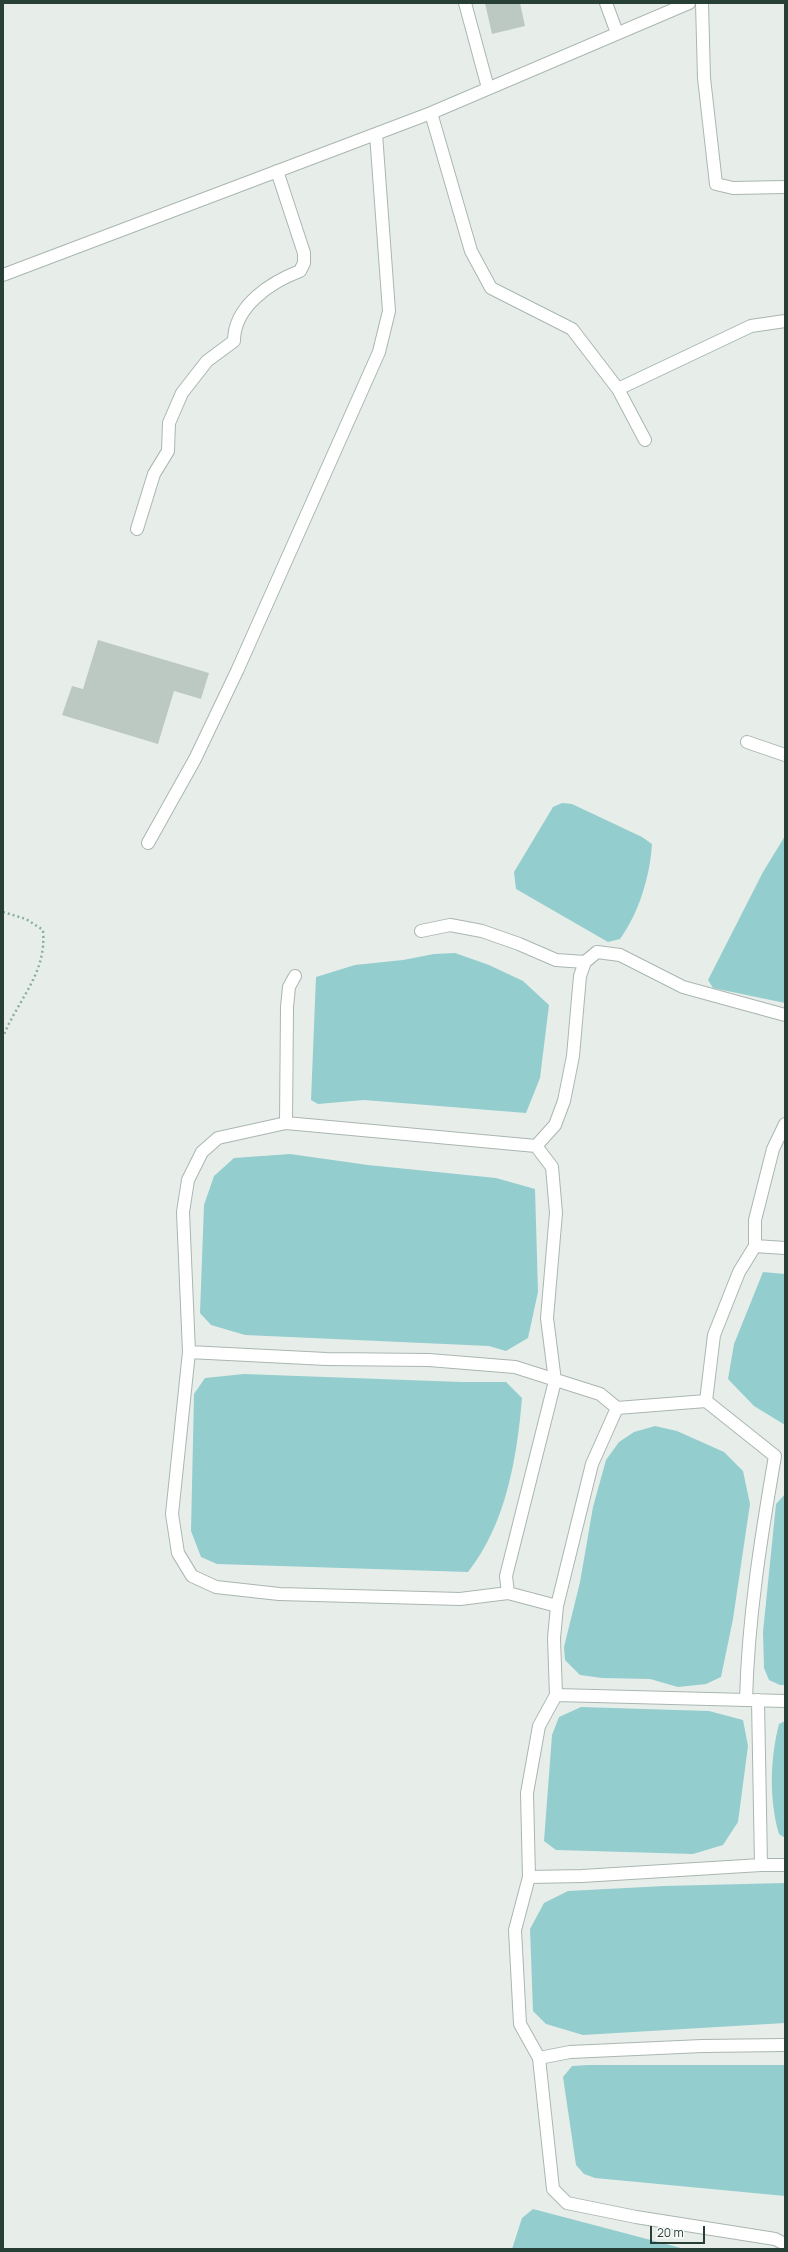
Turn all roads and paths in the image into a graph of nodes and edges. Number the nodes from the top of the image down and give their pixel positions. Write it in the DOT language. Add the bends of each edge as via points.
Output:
graph roads {
  1 [pos="465,3"];
  2 [pos="606,3"];
  3 [pos="689,3"];
  4 [pos="702,3"];
  5 [pos="617,33"];
  6 [pos="488,88"];
  7 [pos="430,113"];
  8 [pos="376,134"];
  9 [pos="277,171"];
  10 [pos="785,187"];
  11 [pos="3,275"];
  12 [pos="785,321"];
  13 [pos="618,389"];
  14 [pos="645,440"];
  15 [pos="137,529"];
  16 [pos="747,742"];
  17 [pos="785,755"];
  18 [pos="148,843"];
  19 [pos="3,912"];
  20 [pos="421,931"];
  21 [pos="585,962"];
  22 [pos="296,976"];
  23 [pos="785,1015"];
  24 [pos="3,1037"];
  25 [pos="286,1123"];
  26 [pos="785,1124"];
  27 [pos="536,1146"];
  28 [pos="755,1246"];
  29 [pos="785,1248"];
  30 [pos="188,1352"];
  31 [pos="555,1381"];
  32 [pos="706,1402"];
  33 [pos="617,1408"];
  34 [pos="780,1457"];
  35 [pos="508,1593"];
  36 [pos="557,1606"];
  37 [pos="556,1695"];
  38 [pos="746,1700"];
  39 [pos="758,1700"];
  40 [pos="785,1701"];
  41 [pos="761,1865"];
  42 [pos="785,1865"];
  43 [pos="529,1877"];
  44 [pos="785,2045"];
  45 [pos="539,2058"];
  46 [pos="785,2244"];
  1 -- 6 [label="street"];
  2 -- 5 [label="street"];
  3 -- 5 [label="street"];
  4 -- 10 [label="street" via="704,78 716,184 733,188"];
  5 -- 6 [label="street"];
  6 -- 7 [label="street"];
  7 -- 8 [label="street"];
  7 -- 13 [label="street" via="471,251 491,288 572,329"];
  8 -- 9 [label="street"];
  8 -- 18 [label="street" via="389,311 379,352 238,670 195,759"];
  9 -- 11 [label="street"];
  9 -- 15 [label="street" via="304,253 304,263 300,271 286,276 257,296 245,310 234,333 234,341 207,361 182,394 169,423 168,451 154,474"];
  12 -- 13 [label="street" via="751,326"];
  13 -- 14 [label="street"];
  16 -- 17 [label="street"];
  19 -- 24 [label="path" via="26,919 43,930 44,947 40,966"];
  20 -- 21 [label="street" via="450,926 482,931 556,960"];
  21 -- 23 [label="street" via="597,952 620,955 683,987"];
  21 -- 27 [label="street" via="580,976 573,1056 564,1101 555,1125"];
  22 -- 25 [label="street" via="289,987 287,1007"];
  25 -- 27 [label="street"];
  25 -- 30 [label="street" via="218,1138 202,1152 188,1180 183,1212"];
  26 -- 28 [label="street" via="773,1149 755,1220"];
  27 -- 31 [label="street" via="552,1167 553,1174 556,1213 547,1318"];
  28 -- 29 [label="street"];
  28 -- 32 [label="street" via="739,1272 714,1334"];
  30 -- 31 [label="street" via="326,1359 428,1360 515,1367"];
  30 -- 35 [label="street" via="172,1514 178,1553 192,1576 216,1587 279,1594 460,1599"];
  31 -- 33 [label="street" via="600,1394"];
  31 -- 35 [label="street" via="506,1576"];
  32 -- 33 [label="street"];
  32 -- 34 [label="street"];
  33 -- 36 [label="street" via="592,1464"];
  34 -- 38 [label="street" via="764,1520 747,1646"];
  35 -- 36 [label="street"];
  36 -- 37 [label="street" via="554,1638"];
  37 -- 38 [label="street"];
  37 -- 43 [label="street" via="539,1726 528,1793"];
  38 -- 39 [label="street"];
  39 -- 40 [label="street"];
  39 -- 41 [label="street"];
  41 -- 42 [label="street"];
  41 -- 43 [label="street"];
  43 -- 45 [label="street" via="515,1938 520,2024"];
  44 -- 45 [label="street" via="570,2052"];
  45 -- 46 [label="street" via="553,2189 567,2203 636,2217 775,2239"];
}
